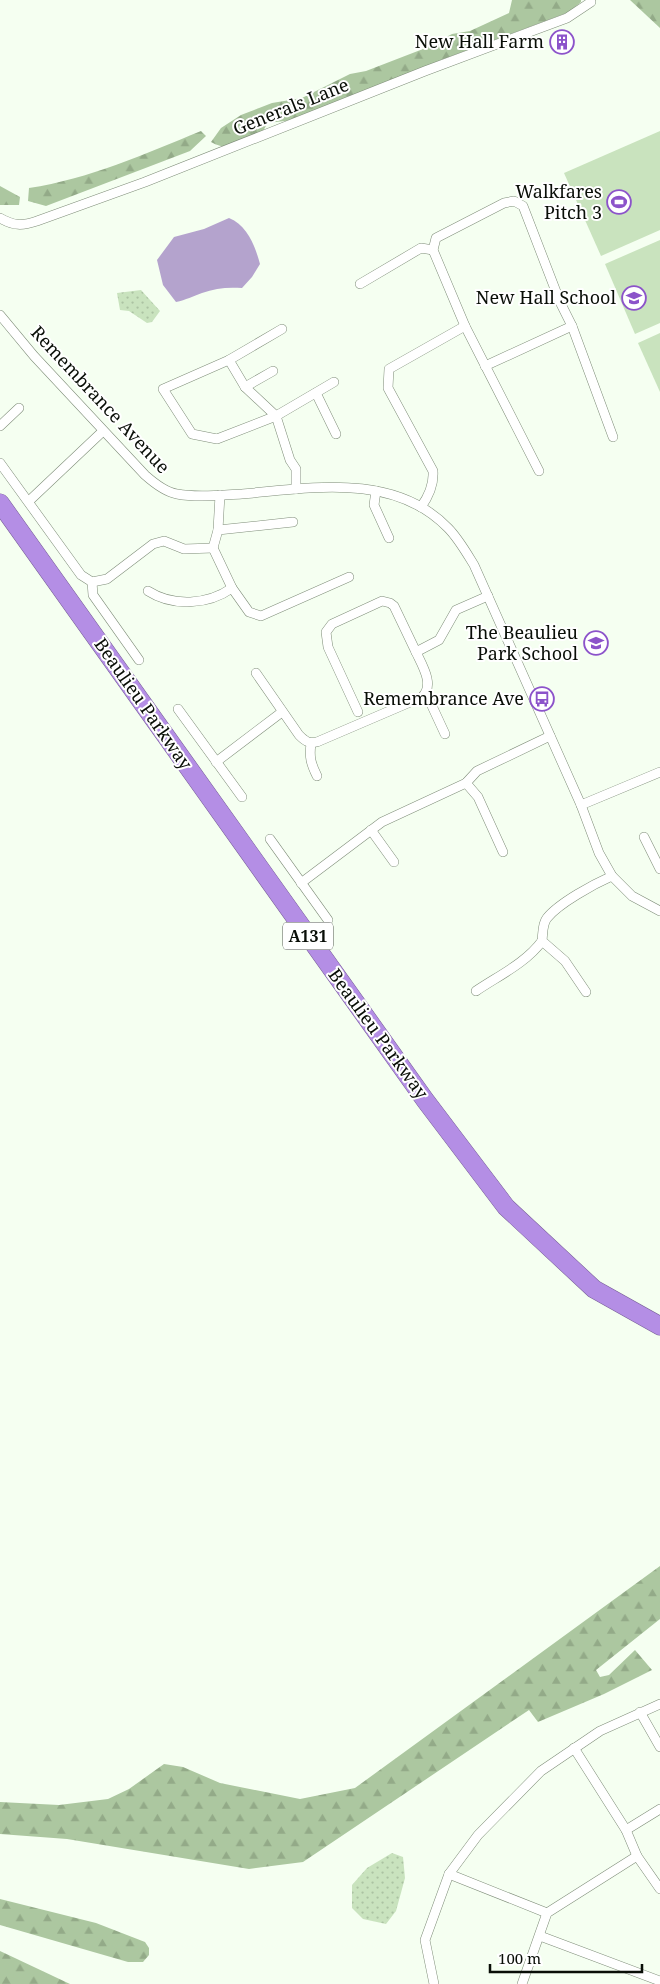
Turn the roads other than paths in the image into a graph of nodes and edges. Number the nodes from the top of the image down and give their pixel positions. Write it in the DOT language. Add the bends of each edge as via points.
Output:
graph roads {
  1 [pos="591,2"];
  2 [pos="0,218"];
  3 [pos="433,250"];
  4 [pos="360,284"];
  5 [pos="0,315"];
  6 [pos="465,326"];
  7 [pos="572,326"];
  8 [pos="282,329"];
  9 [pos="229,360"];
  10 [pos="485,366"];
  11 [pos="273,371"];
  12 [pos="334,382"];
  13 [pos="245,387"];
  14 [pos="316,393"];
  15 [pos="19,408"];
  16 [pos="276,416"];
  17 [pos="0,426"];
  18 [pos="103,431"];
  19 [pos="336,434"];
  20 [pos="613,437"];
  21 [pos="0,462"];
  22 [pos="539,471"];
  23 [pos="296,489"];
  24 [pos="376,491"];
  25 [pos="220,496"];
  26 [pos="29,502"];
  27 [pos="0,503"];
  28 [pos="421,507"];
  29 [pos="292,522"];
  30 [pos="218,530"];
  31 [pos="389,538"];
  32 [pos="213,548"];
  33 [pos="349,577"];
  34 [pos="92,582"];
  35 [pos="232,588"];
  36 [pos="148,591"];
  37 [pos="488,596"];
  38 [pos="416,652"];
  39 [pos="139,660"];
  40 [pos="256,673"];
  41 [pos="426,693"];
  42 [pos="178,709"];
  43 [pos="282,712"];
  44 [pos="358,712"];
  45 [pos="445,734"];
  46 [pos="550,736"];
  47 [pos="311,744"];
  48 [pos="216,762"];
  49 [pos="660,772"];
  50 [pos="317,776"];
  51 [pos="466,783"];
  52 [pos="242,797"];
  53 [pos="581,805"];
  54 [pos="371,830"];
  55 [pos="644,836"];
  56 [pos="270,839"];
  57 [pos="503,852"];
  58 [pos="394,862"];
  59 [pos="660,869"];
  60 [pos="612,876"];
  61 [pos="301,883"];
  62 [pos="660,911"];
  63 [pos="328,920"];
  64 [pos="542,941"];
  65 [pos="476,991"];
  66 [pos="586,992"];
  67 [pos="660,1326"];
  68 [pos="660,1704"];
  69 [pos="640,1712"];
  70 [pos="660,1747"];
  71 [pos="574,1748"];
  72 [pos="660,1809"];
  73 [pos="626,1830"];
  74 [pos="638,1856"];
  75 [pos="449,1874"];
  76 [pos="660,1889"];
  77 [pos="547,1913"];
  78 [pos="540,1936"];
  79 [pos="660,1981"];
  80 [pos="434,1984"];
  81 [pos="522,1984"];
  1 -- 2 [label="street, Generals Lane" via="567,18 145,182 22,226"];
  3 -- 4 [label="street" via="421,248"];
  3 -- 6 [label="street"];
  3 -- 7 [label="street" via="436,238 514,201 523,206"];
  5 -- 18 [label="street, Remembrance Avenue"];
  6 -- 10 [label="street"];
  6 -- 28 [label="street" via="388,369 388,388 434,471 434,481"];
  7 -- 10 [label="street"];
  7 -- 20 [label="street"];
  8 -- 9 [label="street"];
  9 -- 13 [label="street"];
  9 -- 16 [label="street" via="163,389 192,434 217,439"];
  10 -- 22 [label="street"];
  11 -- 13 [label="street"];
  12 -- 14 [label="street"];
  13 -- 16 [label="street"];
  14 -- 16 [label="street"];
  14 -- 19 [label="street"];
  15 -- 17 [label="street"];
  16 -- 23 [label="street" via="296,469"];
  18 -- 25 [label="street, Remembrance Avenue" via="162,488 176,494"];
  18 -- 26 [label="street"];
  21 -- 26 [label="street"];
  23 -- 24 [label="street, Remembrance Avenue" via="343,486"];
  23 -- 25 [label="street, Remembrance Avenue"];
  24 -- 28 [label="street, Remembrance Avenue" via="398,496"];
  24 -- 31 [label="street" via="374,504"];
  25 -- 30 [label="street"];
  26 -- 34 [label="street" via="81,575"];
  27 -- 67 [label="highway, Beaulieu Parkway / A131" via="425,1100 506,1207 594,1289"];
  28 -- 37 [label="street, Remembrance Avenue" via="447,527 463,546"];
  29 -- 30 [label="street"];
  30 -- 32 [label="street"];
  32 -- 34 [label="street" via="184,548 164,541 153,544 107,579"];
  32 -- 35 [label="street"];
  33 -- 35 [label="street" via="261,616 249,612"];
  34 -- 39 [label="street" via="93,595"];
  35 -- 36 [label="street" via="202,601 173,601 158,598"];
  37 -- 38 [label="street" via="456,610 440,640"];
  37 -- 46 [label="street, Remembrance Avenue"];
  38 -- 41 [label="street" via="428,681"];
  38 -- 44 [label="street" via="390,603 382,601 332,624 326,632 328,647"];
  40 -- 43 [label="street"];
  41 -- 45 [label="street"];
  41 -- 47 [label="street"];
  42 -- 48 [label="street"];
  43 -- 47 [label="street" via="299,735"];
  43 -- 48 [label="street"];
  46 -- 51 [label="street" via="477,771"];
  46 -- 53 [label="street, Remembrance Avenue"];
  47 -- 50 [label="street" via="311,764"];
  48 -- 52 [label="street"];
  49 -- 53 [label="street"];
  51 -- 54 [label="street" via="394,815"];
  51 -- 57 [label="street" via="478,797"];
  53 -- 60 [label="street, Remembrance Avenue" via="599,853"];
  54 -- 58 [label="street"];
  54 -- 61 [label="street"];
  55 -- 59 [label="street"];
  56 -- 61 [label="street"];
  60 -- 62 [label="street, Remembrance Avenue" via="632,896"];
  60 -- 64 [label="street" via="598,882 545,920"];
  61 -- 63 [label="street"];
  64 -- 65 [label="street" via="519,962"];
  64 -- 66 [label="street" via="565,961"];
  68 -- 69 [label="street"];
  69 -- 70 [label="street"];
  69 -- 71 [label="street"];
  71 -- 73 [label="street"];
  71 -- 75 [label="street" via="542,1771 485,1828"];
  72 -- 73 [label="street"];
  73 -- 74 [label="street"];
  74 -- 76 [label="street"];
  74 -- 77 [label="street"];
  75 -- 77 [label="street"];
  75 -- 80 [label="street" via="425,1940"];
  77 -- 78 [label="street"];
  78 -- 79 [label="street"];
  78 -- 81 [label="street"];
}
